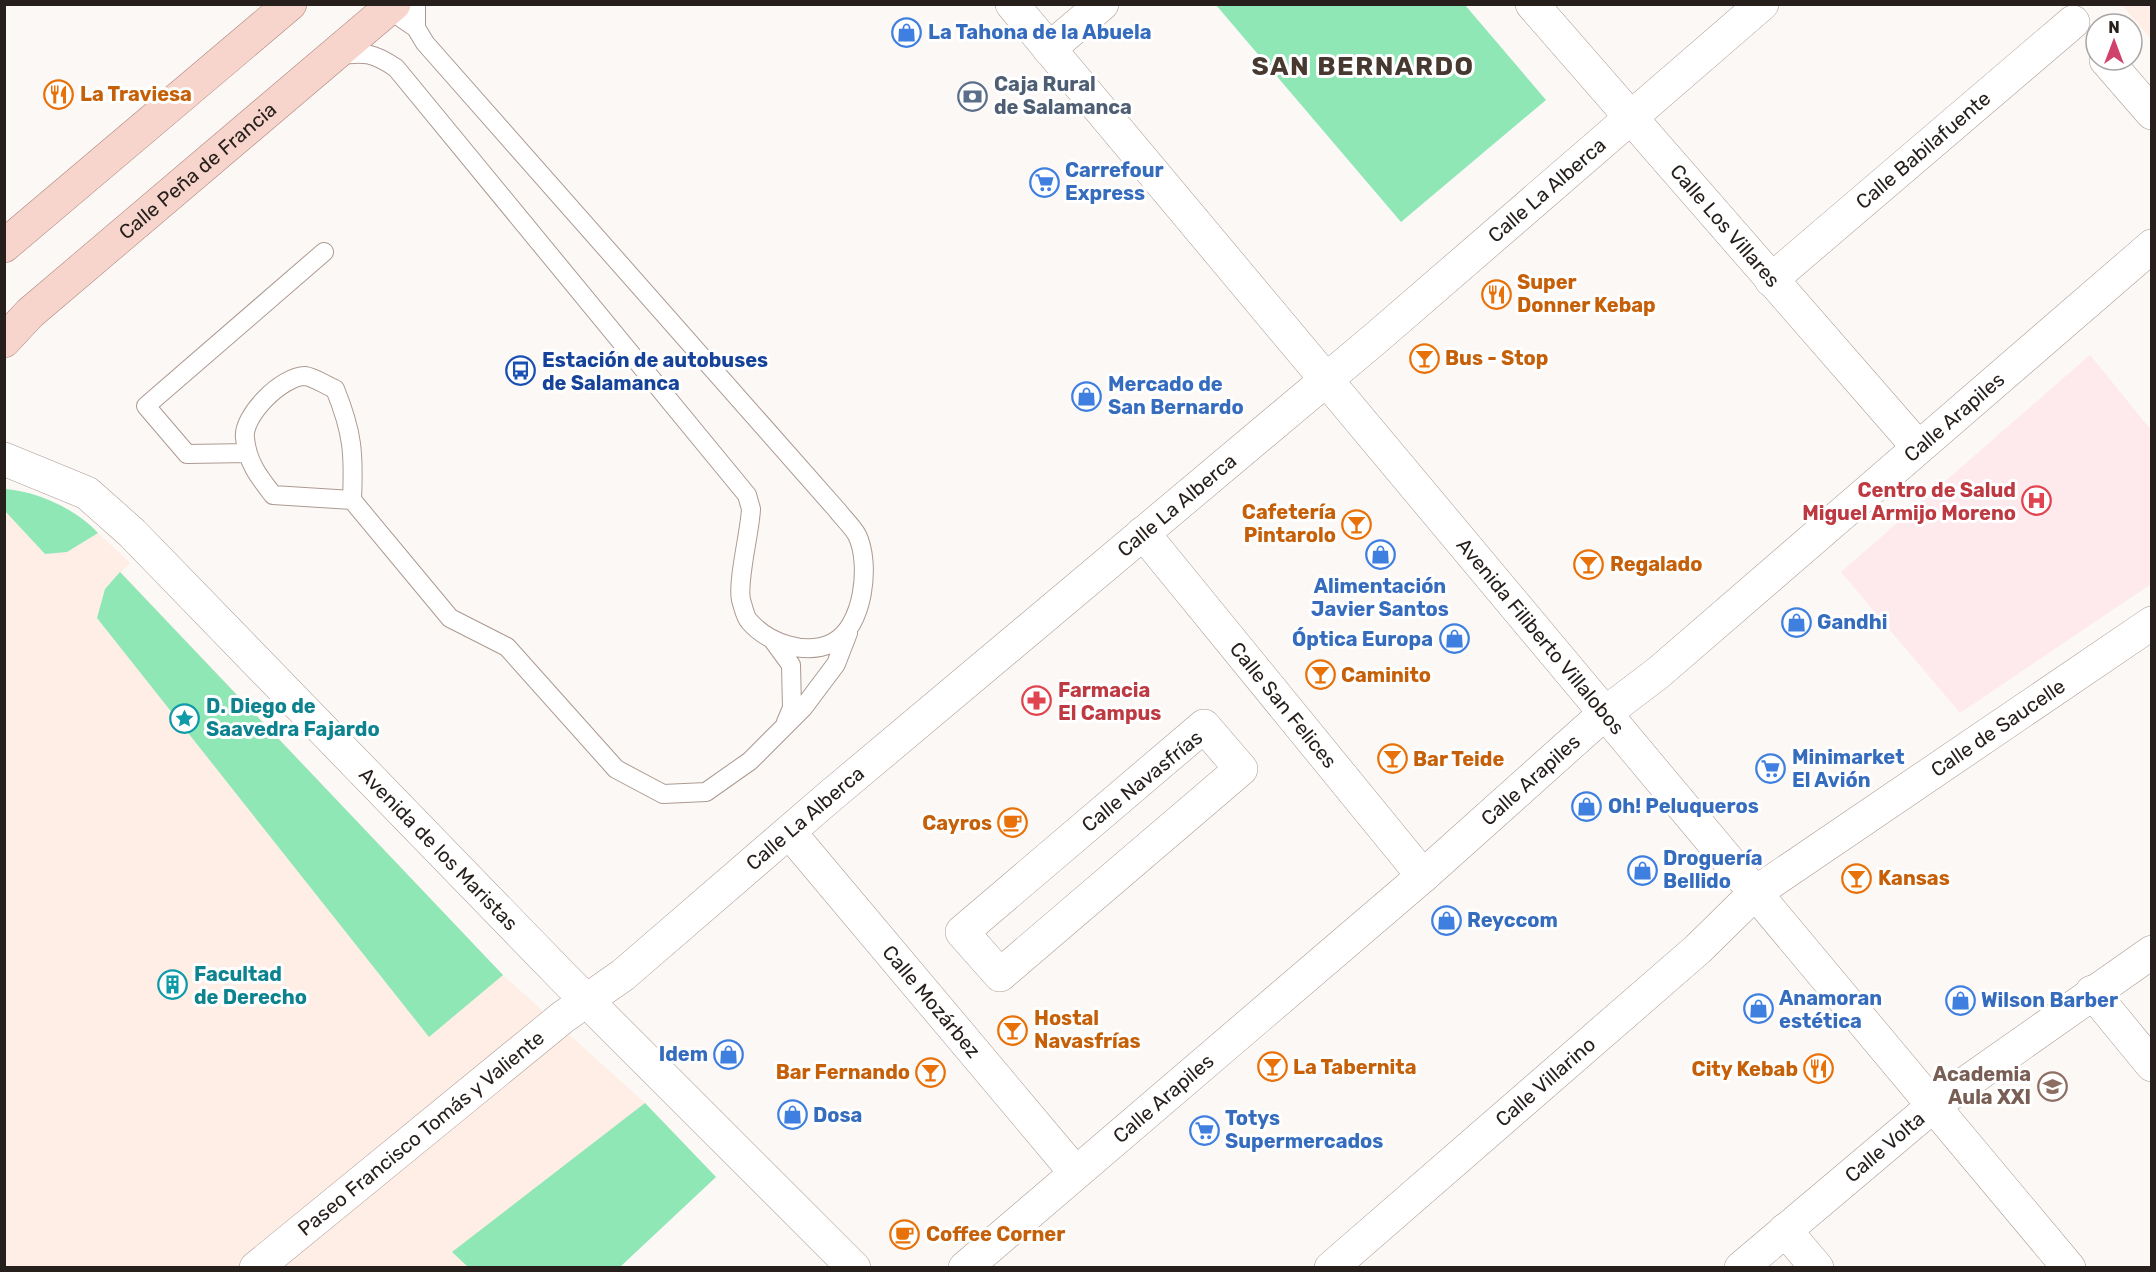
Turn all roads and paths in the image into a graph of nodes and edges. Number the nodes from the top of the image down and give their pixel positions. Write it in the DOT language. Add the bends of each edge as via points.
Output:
graph roads {
  1 [pos="1012,4"];
  2 [pos="1102,4"];
  3 [pos="1532,4"];
  4 [pos="1762,4"];
  5 [pos="395,5"];
  6 [pos="287,9"];
  7 [pos="2066,13"];
  8 [pos="416,28"];
  9 [pos="2084,34"];
  10 [pos="1049,49"];
  11 [pos="330,58"];
  12 [pos="2116,72"];
  13 [pos="2151,113"];
  14 [pos="1630,118"];
  15 [pos="4,246"];
  16 [pos="324,252"];
  17 [pos="2150,252"];
  18 [pos="1771,280"];
  19 [pos="4,341"];
  20 [pos="1326,380"];
  21 [pos="1918,447"];
  22 [pos="248,453"];
  23 [pos="4,459"];
  24 [pos="352,500"];
  25 [pos="1143,533"];
  26 [pos="853,622"];
  27 [pos="2151,623"];
  28 [pos="772,639"];
  29 [pos="1604,714"];
  30 [pos="782,731"];
  31 [pos="1222,748"];
  32 [pos="790,832"];
  33 [pos="1423,876"];
  34 [pos="1755,893"];
  35 [pos="2151,952"];
  36 [pos="2092,992"];
  37 [pos="585,999"];
  38 [pos="2151,1065"];
  39 [pos="1933,1106"];
  40 [pos="1075,1172"];
  41 [pos="1785,1230"];
  42 [pos="256,1268"];
  43 [pos="854,1268"];
  44 [pos="965,1268"];
  45 [pos="1331,1268"];
  46 [pos="1741,1268"];
  47 [pos="1817,1268"];
  48 [pos="2069,1268"];
  1 -- 10 [label="street, Avenida Filiberto Villalobos"];
  2 -- 10 [label="street"];
  3 -- 14 [label="street, Calle Los Villares"];
  4 -- 14 [label="street, Calle La Alberca"];
  5 -- 8 [label="lane"];
  5 -- 8 [label="lane"];
  5 -- 11 [label="main road, Calle Peña de Francia"];
  6 -- 15 [label="main road"];
  7 -- 9 [label="street"];
  7 -- 18 [label="street, Calle Babilafuente"];
  8 -- 26 [label="lane" via="425,43 857,536 864,561 862,596"];
  10 -- 20 [label="street, Avenida Filiberto Villalobos"];
  11 -- 19 [label="main road, Calle Peña de Francia" via="30,313"];
  11 -- 28 [label="lane" via="357,53 378,56 396,68 747,495 751,509 740,596 747,620"];
  12 -- 13 [label="street"];
  14 -- 18 [label="street, Calle Los Villares"];
  14 -- 20 [label="street, Calle La Alberca"];
  16 -- 22 [label="lane" via="146,406 187,454"];
  17 -- 21 [label="street, Calle Arapiles"];
  18 -- 21 [label="street, Calle Los Villares"];
  20 -- 25 [label="street, Calle La Alberca"];
  20 -- 29 [label="street, Avenida Filiberto Villalobos"];
  21 -- 29 [label="street, Calle Arapiles" via="1658,673"];
  22 -- 24 [label="lane" via="250,465 273,495"];
  22 -- 24 [label="lane" via="244,435 259,405 281,383 306,376 335,389 349,423 354,462"];
  23 -- 37 [label="street, Avenida de los Maristas" via="87,493 132,533"];
  24 -- 30 [label="lane" via="450,618 507,647 616,769 663,794 706,792 750,762"];
  25 -- 32 [label="street, Calle La Alberca"];
  25 -- 33 [label="street, Calle San Felices"];
  26 -- 28 [label="lane" via="833,643 803,650"];
  26 -- 30 [label="lane" via="836,664"];
  27 -- 34 [label="street, Calle de Saucelle"];
  28 -- 30 [label="lane" via="792,665 792,708"];
  29 -- 33 [label="street, Calle Arapiles"];
  29 -- 34 [label="street, Avenida Filiberto Villalobos"];
  31 -- 31 [label="street, Calle Navasfrías" via="1204,726 962,932 1000,975 1241,769"];
  32 -- 37 [label="street, Calle La Alberca" via="623,975"];
  32 -- 40 [label="street, Calle Mozárbez"];
  33 -- 40 [label="street, Calle Arapiles"];
  34 -- 39 [label="street, Avenida Filiberto Villalobos"];
  34 -- 45 [label="street, Calle Villarino" via="1698,949"];
  35 -- 36 [label="street, Calle Volta"];
  36 -- 38 [label="street"];
  36 -- 39 [label="street, Calle Volta"];
  37 -- 42 [label="street, Paseo Francisco Tomás y Valiente"];
  37 -- 43 [label="street, Avenida de los Maristas"];
  39 -- 41 [label="street, Calle Volta"];
  39 -- 48 [label="street, Avenida Filiberto Villalobos"];
  40 -- 44 [label="street, Calle Arapiles"];
  41 -- 46 [label="street, Calle Volta"];
  41 -- 47 [label="street"];
}
